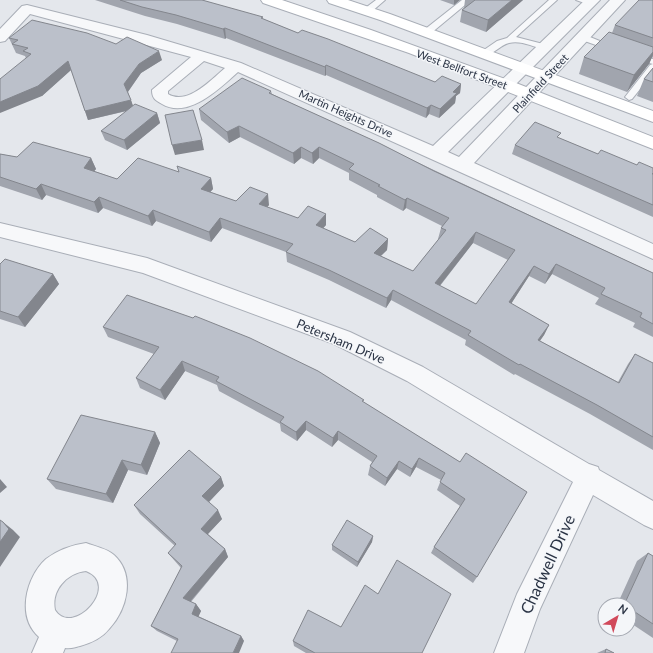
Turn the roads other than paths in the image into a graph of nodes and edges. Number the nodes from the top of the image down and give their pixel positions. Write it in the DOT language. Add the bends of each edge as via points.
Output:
graph roads {
  1 [pos="268,0"];
  2 [pos="334,0"];
  3 [pos="381,0"];
  4 [pos="466,0"];
  5 [pos="553,0"];
  6 [pos="618,0"];
  7 [pos="587,1"];
  8 [pos="367,11"];
  9 [pos="427,32"];
  10 [pos="582,37"];
  11 [pos="0,38"];
  12 [pos="510,39"];
  13 [pos="544,47"];
  14 [pos="484,54"];
  15 [pos="202,55"];
  16 [pos="653,62"];
  17 [pos="236,66"];
  18 [pos="653,67"];
  19 [pos="523,68"];
  20 [pos="545,76"];
  21 [pos="505,85"];
  22 [pos="530,94"];
  23 [pos="629,97"];
  24 [pos="653,117"];
  25 [pos="653,143"];
  26 [pos="436,153"];
  27 [pos="462,165"];
  28 [pos="0,230"];
  29 [pos="653,252"];
  30 [pos="589,476"];
  31 [pos="653,516"];
  32 [pos="509,653"];
  1 -- 21 [label="main road, West Bellfort Street"];
  2 -- 8 [label="main road, West Bellfort Street"];
  3 -- 8 [label="lane"];
  4 -- 9 [label="lane"];
  5 -- 12 [label="lane"];
  6 -- 10 [label="street, Plainfield Street"];
  7 -- 13 [label="street, Plainfield Street"];
  8 -- 9 [label="main road, West Bellfort Street"];
  9 -- 14 [label="main road, West Bellfort Street"];
  10 -- 16 [label="lane"];
  10 -- 20 [label="street, Plainfield Street"];
  11 -- 15 [label="street, Martin Heights Drive" via="27,9 154,40"];
  12 -- 13 [label="lane"];
  12 -- 14 [label="lane" via="498,42"];
  13 -- 19 [label="street, Plainfield Street"];
  14 -- 19 [label="main road, West Bellfort Street"];
  15 -- 17 [label="street, Martin Heights Drive"];
  15 -- 17 [label="street" via="160,90 160,96 175,104 186,103 197,98"];
  17 -- 26 [label="street, Martin Heights Drive"];
  18 -- 23 [label="lane"];
  19 -- 20 [label="main road, West Bellfort Street"];
  19 -- 21 [label="street, Plainfield Street"];
  20 -- 22 [label="street, Plainfield Street"];
  20 -- 24 [label="main road, West Bellfort Street"];
  21 -- 22 [label="main road, West Bellfort Street"];
  21 -- 26 [label="street, Plainfield Street"];
  22 -- 25 [label="main road, West Bellfort Street"];
  22 -- 27 [label="street, Plainfield Street"];
  26 -- 27 [label="street, Martin Heights Drive"];
  27 -- 29 [label="street, Martin Heights Drive"];
  28 -- 30 [label="street, Petersham Drive" via="147,266 342,338 415,374"];
  30 -- 31 [label="street, Petersham Drive"];
  30 -- 32 [label="street, Chadwell Drive" via="527,604"];
}
